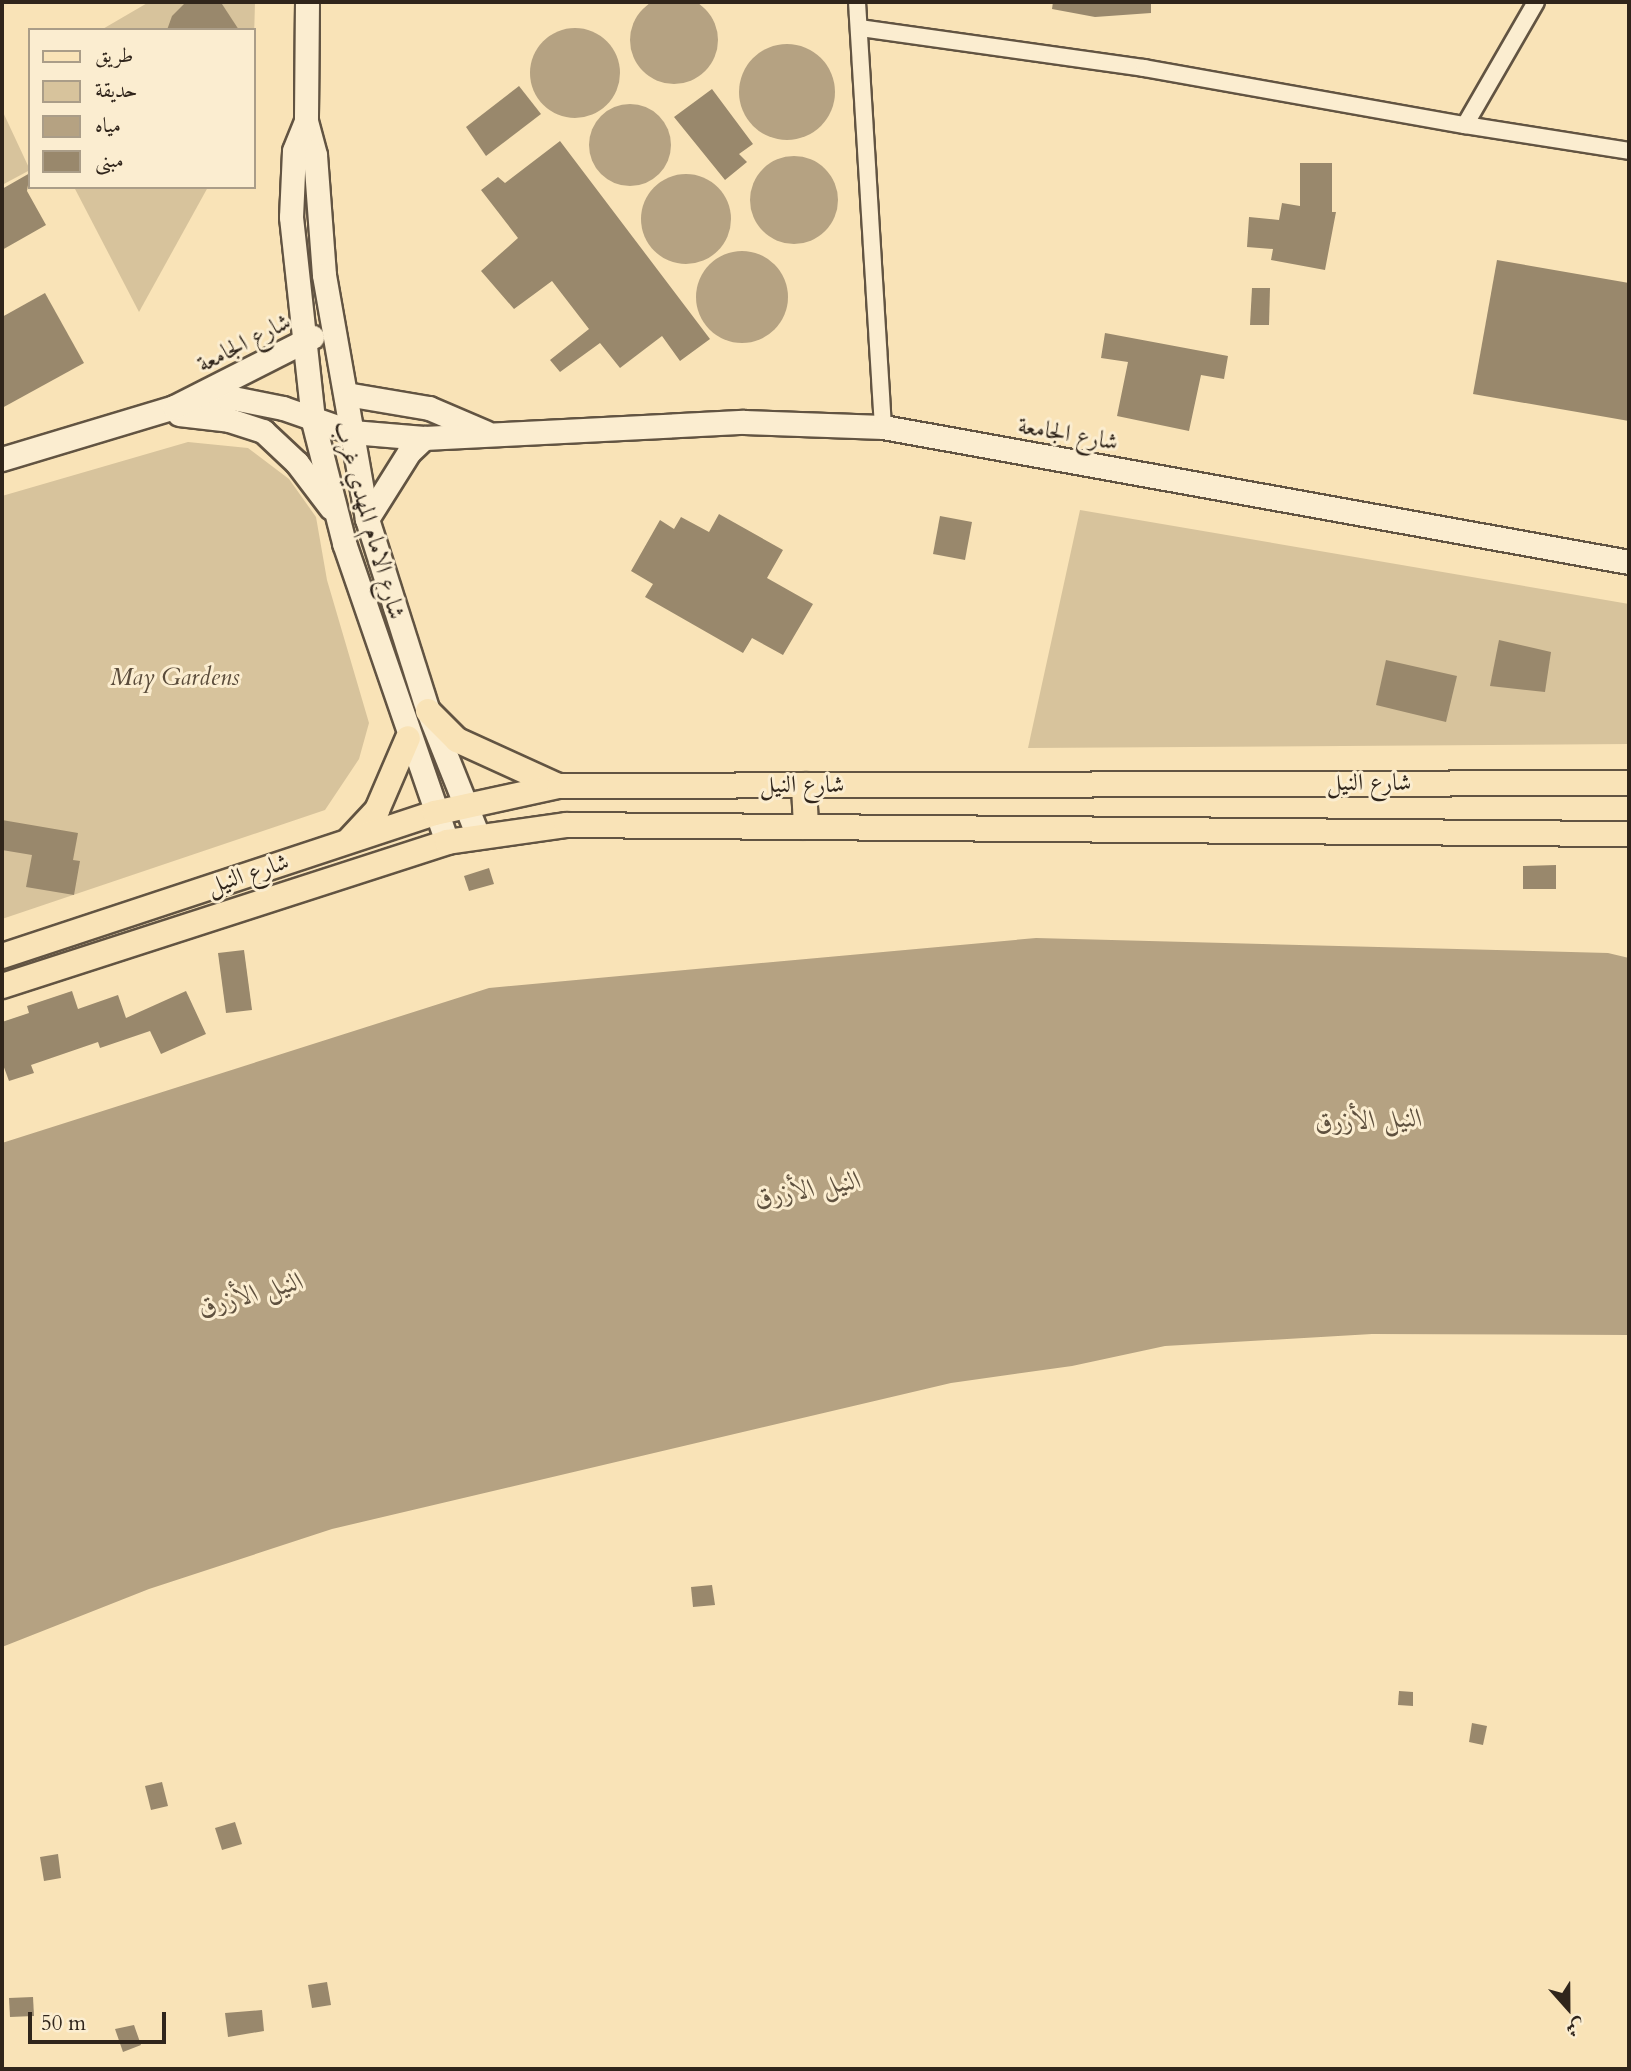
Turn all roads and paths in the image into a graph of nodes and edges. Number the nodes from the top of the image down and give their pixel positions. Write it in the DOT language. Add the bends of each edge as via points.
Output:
graph roads {
  1 [pos="307,2"];
  2 [pos="857,2"];
  3 [pos="1536,2"];
  4 [pos="860,28"];
  5 [pos="306,121"];
  6 [pos="1465,125"];
  7 [pos="1629,151"];
  8 [pos="330,316"];
  9 [pos="302,346"];
  10 [pos="346,394"];
  11 [pos="166,409"];
  12 [pos="313,421"];
  13 [pos="883,427"];
  14 [pos="352,432"];
  15 [pos="492,434"];
  16 [pos="424,438"];
  17 [pos="2,459"];
  18 [pos="335,512"];
  19 [pos="367,519"];
  20 [pos="1629,562"];
  21 [pos="428,711"];
  22 [pos="408,738"];
  23 [pos="1629,783"];
  24 [pos="804,785"];
  25 [pos="559,786"];
  26 [pos="465,805"];
  27 [pos="435,813"];
  28 [pos="806,827"];
  29 [pos="1629,834"];
  30 [pos="478,836"];
  31 [pos="348,842"];
  32 [pos="447,842"];
  33 [pos="215,885"];
  34 [pos="227,912"];
  35 [pos="2,956"];
  36 [pos="2,986"];
  1 -- 5 [label="main road, شارع الامام المهدي غرب"];
  2 -- 4 [label="street"];
  3 -- 6 [label="street"];
  4 -- 6 [label="street" via="1144,68"];
  4 -- 13 [label="street" via="867,216"];
  5 -- 8 [label="main road, شارع الامام المهدي غرب" via="314,155"];
  5 -- 9 [label="main road, شارع الامام المهدي غرب" via="294,151 291,217"];
  6 -- 7 [label="street"];
  8 -- 9 [label="main road, شارع الجامعة"];
  8 -- 10 [label="main road, شارع الامام المهدي غرب"];
  9 -- 11 [label="main road, شارع الجامعة"];
  9 -- 12 [label="main road, شارع الامام المهدي غرب"];
  10 -- 14 [label="main road, شارع الامام المهدي غرب"];
  10 -- 15 [label="main road, شارع الجامعة" via="429,408"];
  11 -- 12 [label="main road, شارع الجامعة" via="233,398 260,402"];
  11 -- 17 [label="main road, شارع الجامعة"];
  11 -- 18 [label="main road" via="263,431 298,463"];
  12 -- 14 [label="main road, شارع الجامعة"];
  12 -- 18 [label="main road, شارع الامام المهدي غرب"];
  13 -- 15 [label="main road, شارع الجامعة" via="744,422"];
  13 -- 20 [label="main road, شارع الجامعة"];
  14 -- 16 [label="main road, شارع الجامعة"];
  14 -- 19 [label="main road, شارع الامام المهدي غرب"];
  15 -- 16 [label="main road, شارع الجامعة"];
  16 -- 19 [label="main road" via="409,452"];
  18 -- 22 [label="main road, شارع الامام المهدي غرب"];
  19 -- 21 [label="main road, شارع الامام المهدي غرب"];
  21 -- 25 [label="main road" via="457,740 490,759"];
  21 -- 26 [label="main road, شارع الامام المهدي غرب"];
  22 -- 27 [label="main road, شارع الامام المهدي غرب"];
  22 -- 31 [label="main road" via="377,810"];
  23 -- 24 [label="main road, شارع النيل"];
  24 -- 25 [label="main road, شارع النيل"];
  24 -- 28 [label="main road"];
  25 -- 26 [label="main road, شارع النيل"];
  26 -- 27 [label="main road, شارع النيل"];
  26 -- 30 [label="main road, شارع الامام المهدي غرب"];
  27 -- 31 [label="main road, شارع النيل"];
  27 -- 32 [label="main road, شارع الامام المهدي غرب"];
  28 -- 29 [label="main road, شارع النيل"];
  28 -- 30 [label="main road, شارع النيل" via="566,825"];
  30 -- 32 [label="main road, شارع النيل"];
  31 -- 33 [label="main road, شارع النيل"];
  32 -- 34 [label="main road, شارع النيل"];
  33 -- 34 [label="main road"];
  33 -- 35 [label="main road, شارع النيل"];
  34 -- 36 [label="main road, شارع النيل"];
}
